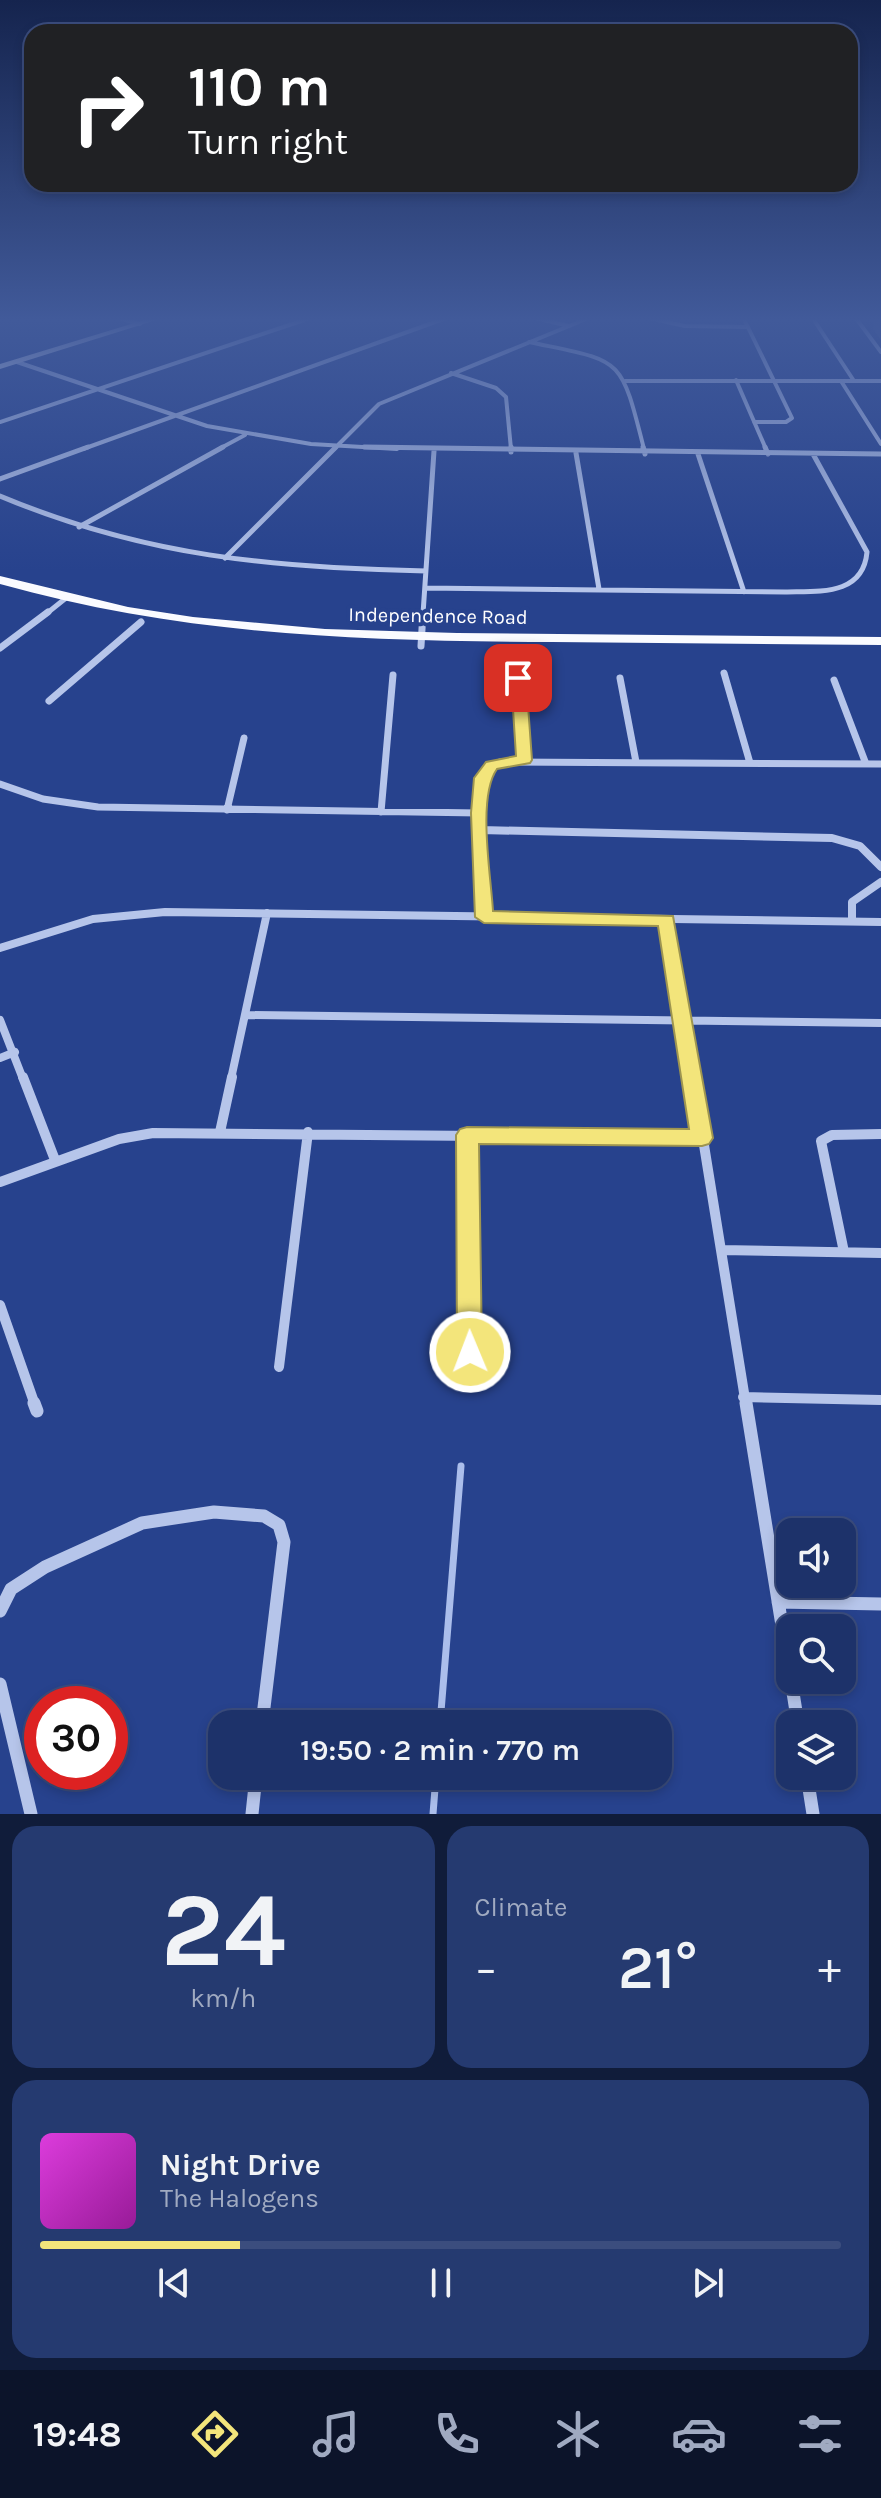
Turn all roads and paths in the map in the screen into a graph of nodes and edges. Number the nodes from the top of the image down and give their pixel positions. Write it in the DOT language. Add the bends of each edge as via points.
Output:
graph roads {
  1 [pos="59,402"];
  2 [pos="133,402"];
  3 [pos="214,402"];
  4 [pos="384,402"];
  5 [pos="506,402"];
  6 [pos="631,402"];
  7 [pos="745,402"];
  8 [pos="784,402"];
  9 [pos="854,402"];
  10 [pos="174,416"];
  11 [pos="0,422"];
  12 [pos="754,422"];
  13 [pos="245,435"];
  14 [pos="881,444"];
  15 [pos="335,447"];
  16 [pos="434,451"];
  17 [pos="511,452"];
  18 [pos="576,453"];
  19 [pos="645,454"];
  20 [pos="698,454"];
  21 [pos="768,454"];
  22 [pos="813,454"];
  23 [pos="881,454"];
  24 [pos="0,479"];
  25 [pos="0,496"];
  26 [pos="79,527"];
  27 [pos="225,558"];
  28 [pos="426,571"];
  29 [pos="0,580"];
  30 [pos="425,588"];
  31 [pos="599,589"];
  32 [pos="0,590"];
  33 [pos="744,592"];
  34 [pos="61,602"];
  35 [pos="141,622"];
  36 [pos="421,641"];
  37 [pos="881,641"];
  38 [pos="0,648"];
  39 [pos="881,650"];
  40 [pos="724,673"];
  41 [pos="393,675"];
  42 [pos="518,678"];
  43 [pos="620,678"];
  44 [pos="834,680"];
  45 [pos="49,701"];
  46 [pos="244,738"];
  47 [pos="524,760"];
  48 [pos="636,762"];
  49 [pos="750,763"];
  50 [pos="866,764"];
  51 [pos="881,764"];
  52 [pos="0,784"];
  53 [pos="227,810"];
  54 [pos="381,812"];
  55 [pos="479,813"];
  56 [pos="481,830"];
  57 [pos="881,867"];
  58 [pos="881,882"];
  59 [pos="267,913"];
  60 [pos="484,917"];
  61 [pos="667,920"];
  62 [pos="852,921"];
  63 [pos="881,922"];
  64 [pos="0,948"];
  65 [pos="245,1015"];
  66 [pos="0,1020"];
  67 [pos="682,1020"];
  68 [pos="881,1023"];
  69 [pos="15,1052"];
  70 [pos="0,1058"];
  71 [pos="220,1132"];
  72 [pos="308,1132"];
  73 [pos="881,1134"];
  74 [pos="467,1135"];
  75 [pos="702,1138"];
  76 [pos="55,1160"];
  77 [pos="0,1182"];
  78 [pos="721,1250"];
  79 [pos="844,1252"];
  80 [pos="881,1253"];
  81 [pos="0,1305"];
  82 [pos="470,1352"];
  83 [pos="279,1367"];
  84 [pos="743,1397"];
  85 [pos="881,1400"];
  86 [pos="37,1411"];
  87 [pos="778,1602"];
  88 [pos="881,1604"];
  89 [pos="0,1611"];
  90 [pos="780,1614"];
  91 [pos="0,1684"];
  92 [pos="264,1710"];
  93 [pos="255,1790"];
  94 [pos="809,1790"];
  95 [pos="31,1814"];
  96 [pos="252,1814"];
  97 [pos="813,1814"];
  1 -- 11 [label="street"];
  2 -- 10 [label="street"];
  3 -- 10 [label="street"];
  4 -- 15 [label="street"];
  5 -- 17 [label="street"];
  6 -- 19 [label="street"];
  7 -- 12 [label="street"];
  8 -- 12 [label="street" via="792,419"];
  9 -- 14 [label="street"];
  10 -- 13 [label="street"];
  10 -- 24 [label="street"];
  12 -- 21 [label="street"];
  13 -- 15 [label="street"];
  13 -- 26 [label="street"];
  15 -- 16 [label="street"];
  15 -- 27 [label="street"];
  16 -- 17 [label="street"];
  16 -- 28 [label="street"];
  17 -- 18 [label="street"];
  18 -- 19 [label="street"];
  18 -- 31 [label="street"];
  19 -- 20 [label="street"];
  20 -- 21 [label="street"];
  20 -- 33 [label="street"];
  21 -- 22 [label="street"];
  22 -- 23 [label="street"];
  22 -- 33 [label="street" via="867,552 865,569 837,588"];
  25 -- 26 [label="street"];
  26 -- 27 [label="street"];
  27 -- 28 [label="street" via="312,568"];
  28 -- 30 [label="street"];
  29 -- 34 [label="main road, Independence Road"];
  30 -- 31 [label="street"];
  30 -- 36 [label="street"];
  31 -- 33 [label="street"];
  32 -- 34 [label="main road, Independence Road"];
  34 -- 35 [label="main road, Independence Road"];
  34 -- 36 [label="main road, Independence Road" via="248,627"];
  34 -- 38 [label="street"];
  35 -- 36 [label="main road, Independence Road" via="293,641"];
  35 -- 45 [label="street"];
  36 -- 37 [label="main road, Independence Road"];
  36 -- 39 [label="main road, Independence Road"];
  40 -- 49 [label="street"];
  41 -- 54 [label="street"];
  42 -- 47 [label="street"];
  43 -- 48 [label="street"];
  44 -- 50 [label="street"];
  46 -- 53 [label="street"];
  47 -- 48 [label="street"];
  47 -- 55 [label="street" via="500,762 485,771"];
  48 -- 49 [label="street"];
  49 -- 50 [label="street"];
  50 -- 51 [label="street"];
  52 -- 53 [label="street" via="76,806"];
  53 -- 54 [label="street"];
  54 -- 55 [label="street"];
  55 -- 56 [label="street"];
  56 -- 57 [label="street" via="832,838 860,846"];
  56 -- 60 [label="street"];
  58 -- 62 [label="street" via="852,902"];
  59 -- 60 [label="street"];
  59 -- 64 [label="street" via="109,916"];
  59 -- 65 [label="street"];
  60 -- 61 [label="street"];
  61 -- 62 [label="street"];
  61 -- 67 [label="street"];
  62 -- 63 [label="street"];
  65 -- 67 [label="street"];
  65 -- 71 [label="street"];
  66 -- 69 [label="street"];
  67 -- 68 [label="street"];
  67 -- 75 [label="street"];
  69 -- 70 [label="street"];
  69 -- 76 [label="street"];
  71 -- 72 [label="street"];
  71 -- 76 [label="street" via="153,1133"];
  72 -- 74 [label="street"];
  72 -- 83 [label="street"];
  73 -- 79 [label="street" via="832,1135 821,1141"];
  74 -- 75 [label="street"];
  74 -- 82 [label="street"];
  75 -- 78 [label="street"];
  76 -- 77 [label="street"];
  78 -- 79 [label="street"];
  78 -- 84 [label="street"];
  79 -- 80 [label="street"];
  81 -- 86 [label="street"];
  84 -- 85 [label="street"];
  84 -- 87 [label="street"];
  87 -- 88 [label="street"];
  87 -- 90 [label="street"];
  89 -- 92 [label="street" via="11,1589 45,1567 142,1523 214,1512 264,1516 279,1525 284,1542"];
  91 -- 95 [label="street"];
  93 -- 96 [label="street"];
  94 -- 97 [label="street"];
}
